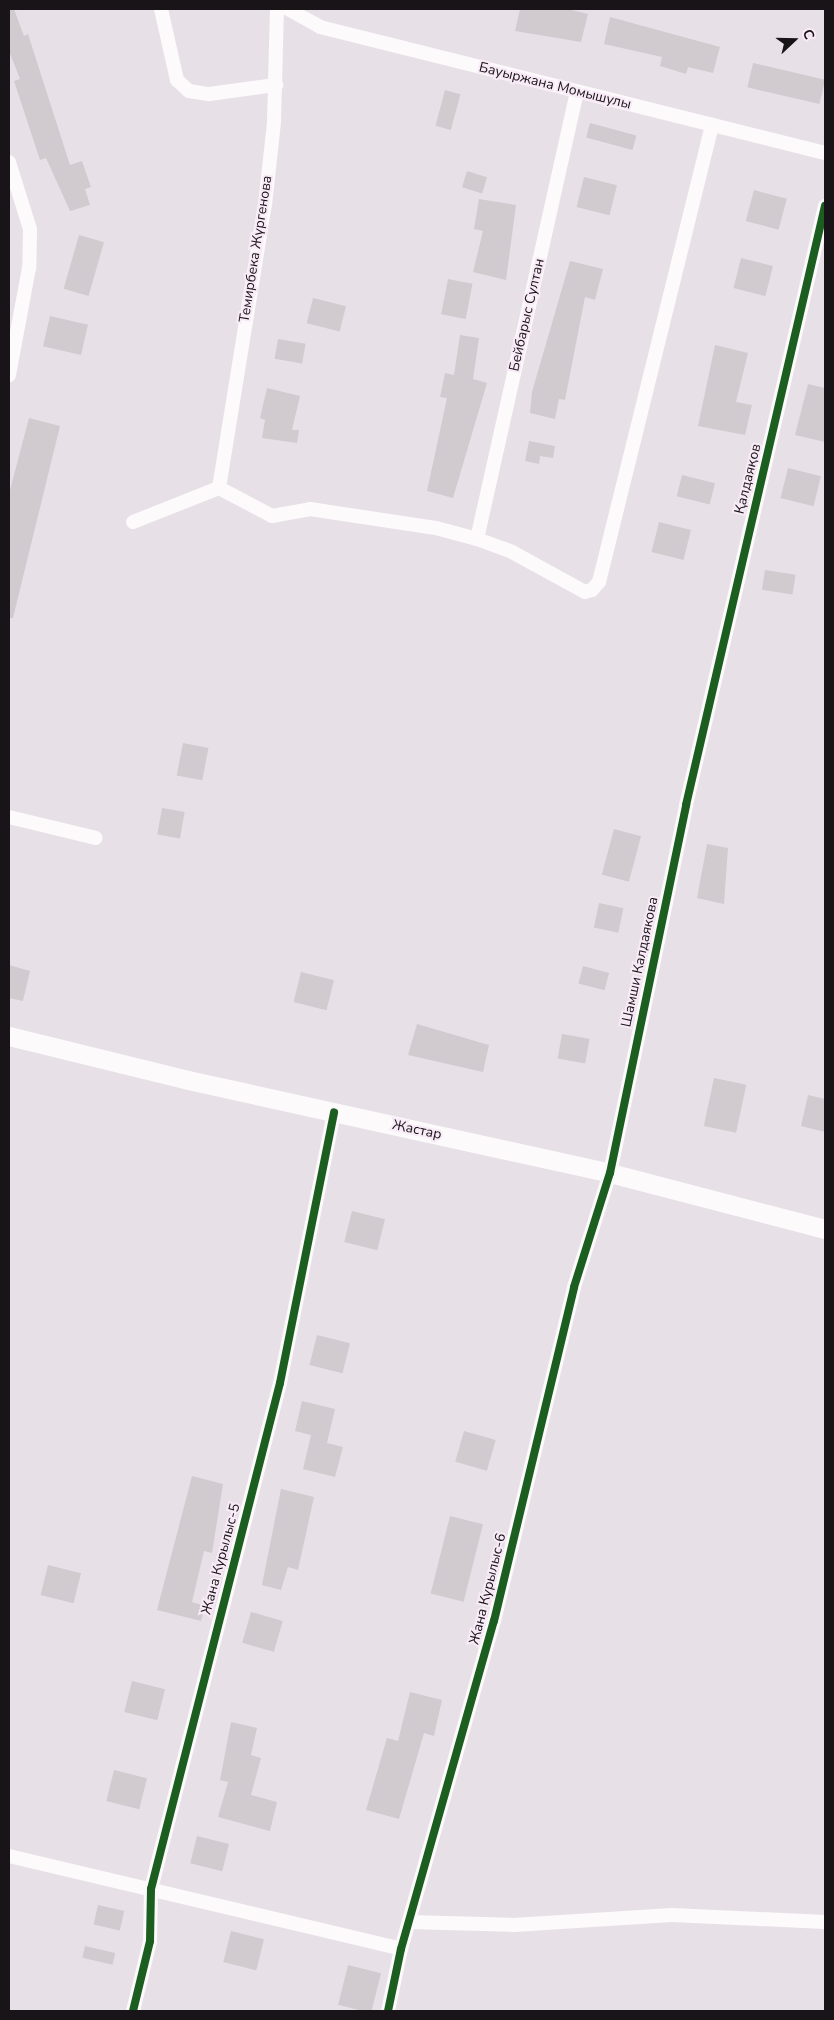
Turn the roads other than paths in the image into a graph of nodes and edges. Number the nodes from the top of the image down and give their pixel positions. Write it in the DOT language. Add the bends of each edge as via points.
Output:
graph roads {
  1 [pos="161,9"];
  2 [pos="277,9"];
  3 [pos="288,9"];
  4 [pos="276,85"];
  5 [pos="577,92"];
  6 [pos="712,125"];
  7 [pos="825,153"];
  8 [pos="9,162"];
  9 [pos="825,206"];
  10 [pos="9,375"];
  11 [pos="219,488"];
  12 [pos="133,522"];
  13 [pos="477,539"];
  14 [pos="697,757"];
  15 [pos="9,817"];
  16 [pos="96,838"];
  17 [pos="9,1036"];
  18 [pos="334,1112"];
  19 [pos="610,1172"];
  20 [pos="825,1229"];
  21 [pos="9,1856"];
  22 [pos="151,1888"];
  23 [pos="409,1922"];
  24 [pos="825,1922"];
  25 [pos="401,1948"];
  26 [pos="133,2011"];
  27 [pos="388,2011"];
  1 -- 4 [label="street" via="177,80 189,91 209,94"];
  2 -- 4 [label="street, Темирбека Жүргенова"];
  3 -- 5 [label="street, Бауыржана Момышулы" via="320,27"];
  4 -- 11 [label="street, Темирбека Жүргенова" via="265,205"];
  5 -- 6 [label="street, Бауыржана Момышулы"];
  5 -- 13 [label="street, Бейбарыс Султан"];
  6 -- 7 [label="street, Бауыржана Момышулы"];
  6 -- 13 [label="street" via="600,582 585,592 512,552"];
  8 -- 10 [label="street" via="30,229 29,268"];
  9 -- 14 [label="street, Қалдаяқов"];
  11 -- 12 [label="street"];
  11 -- 13 [label="street" via="272,516 310,509 436,528"];
  14 -- 19 [label="street, Шамши Калдаякова"];
  15 -- 16 [label="street"];
  17 -- 18 [label="street, Жастар"];
  18 -- 19 [label="street, Жастар"];
  18 -- 22 [label="street, Жана Курылыс-5" via="280,1383"];
  19 -- 20 [label="street, Жастар"];
  19 -- 23 [label="street, Жана Курылыс-6" via="574,1287 494,1621"];
  21 -- 22 [label="street"];
  22 -- 25 [label="street"];
  22 -- 26 [label="street, Жана Курылыс-5" via="150,1941"];
  23 -- 24 [label="street" via="514,1925 672,1915"];
  23 -- 25 [label="street, Жана Курылыс-6"];
  25 -- 27 [label="street, Жана Курылыс-6"];
}
